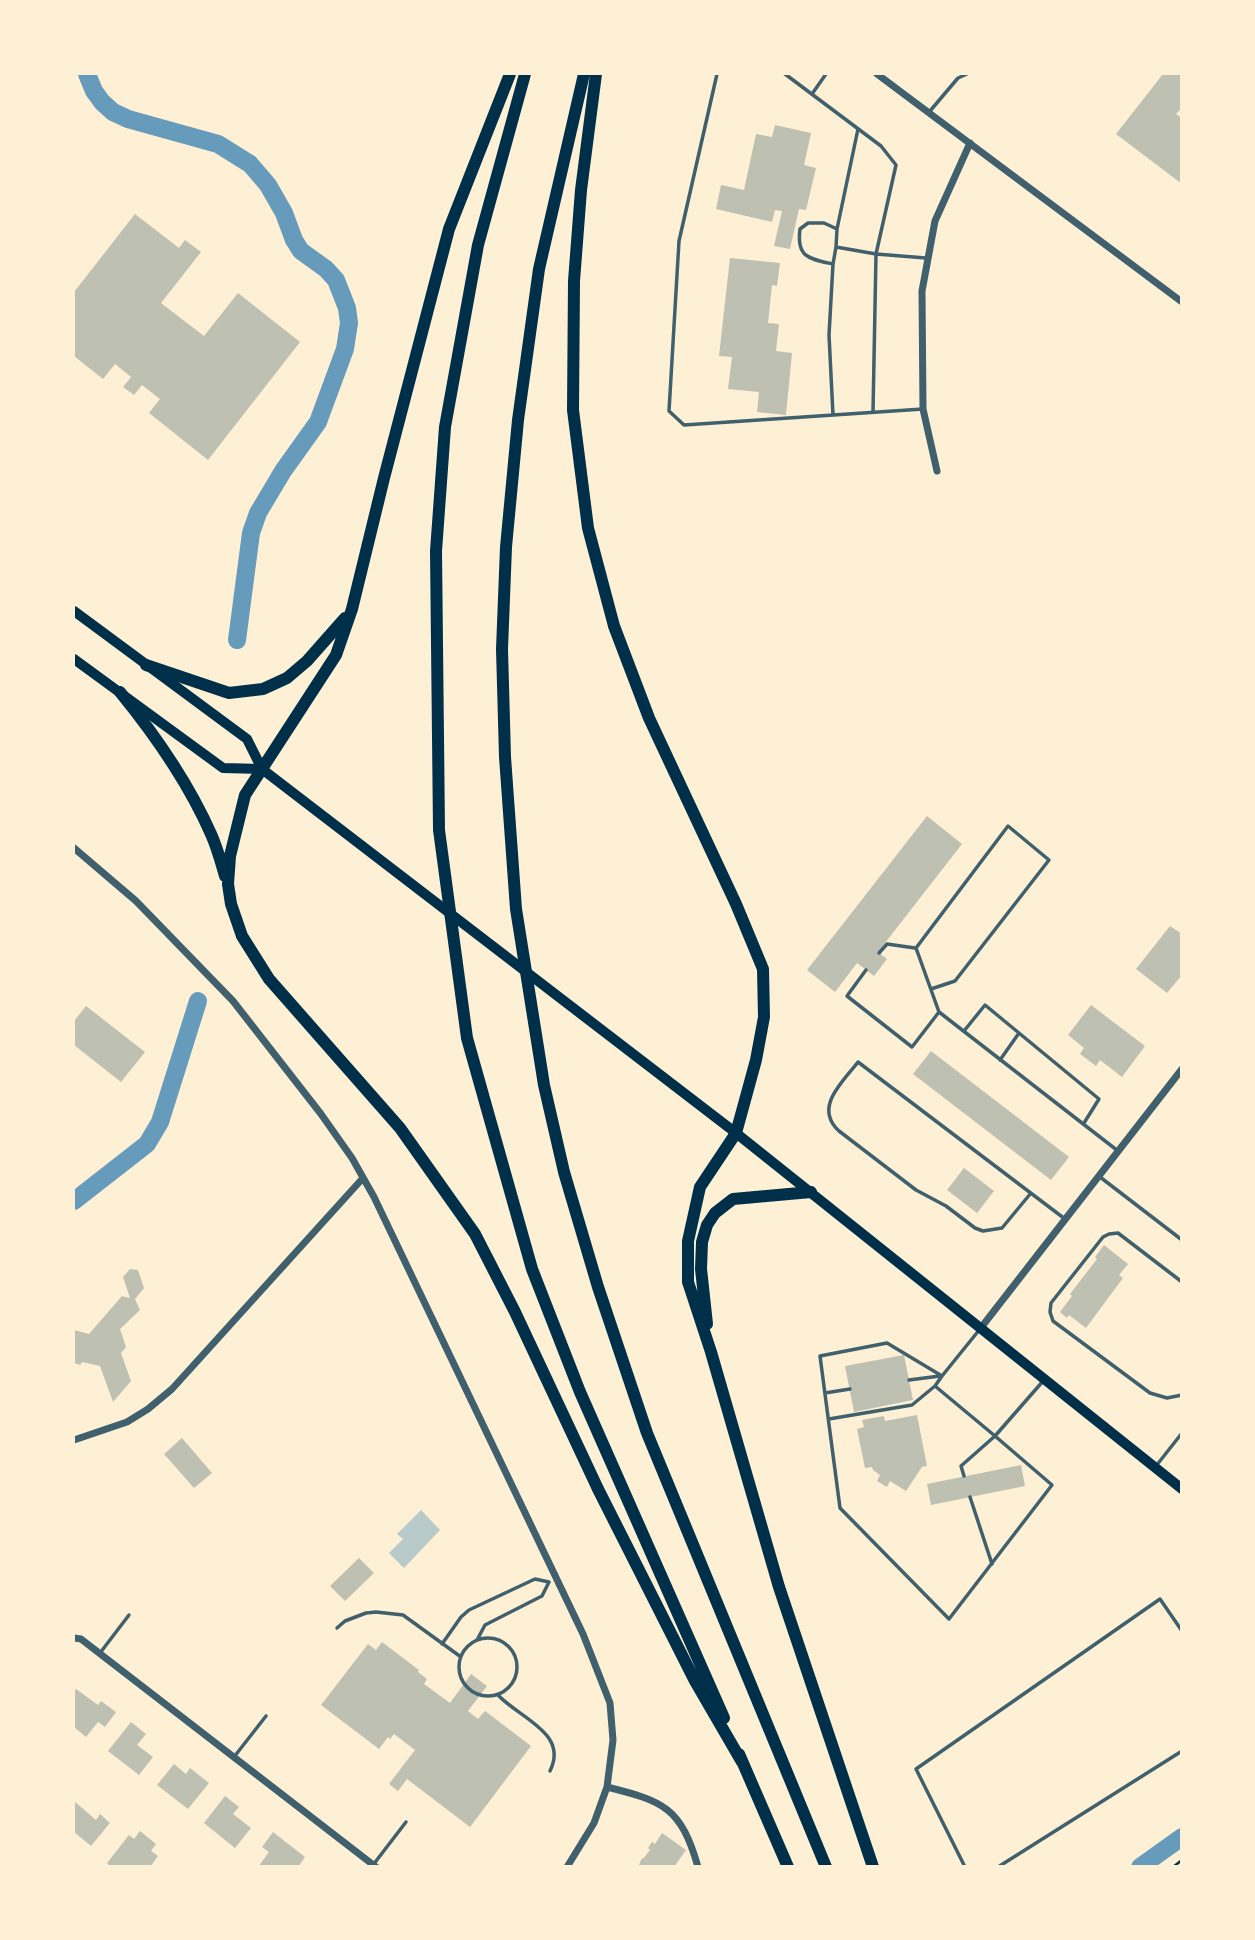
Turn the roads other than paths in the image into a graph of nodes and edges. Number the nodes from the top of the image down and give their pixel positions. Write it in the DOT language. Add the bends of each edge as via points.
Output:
graph roads {
  1 [pos="510,74"];
  2 [pos="525,74"];
  3 [pos="584,74"];
  4 [pos="596,74"];
  5 [pos="717,74"];
  6 [pos="786,74"];
  7 [pos="826,74"];
  8 [pos="877,74"];
  9 [pos="967,74"];
  10 [pos="812,93"];
  11 [pos="929,113"];
  12 [pos="858,129"];
  13 [pos="970,143"];
  14 [pos="837,229"];
  15 [pos="836,247"];
  16 [pos="876,254"];
  17 [pos="928,258"];
  18 [pos="833,264"];
  19 [pos="1181,302"];
  20 [pos="923,409"];
  21 [pos="873,412"];
  22 [pos="832,415"];
  23 [pos="937,471"];
  24 [pos="352,610"];
  25 [pos="74,611"];
  26 [pos="74,659"];
  27 [pos="146,665"];
  28 [pos="120,692"];
  29 [pos="262,769"];
  30 [pos="74,848"];
  31 [pos="228,884"];
  32 [pos="916,948"];
  33 [pos="879,953"];
  34 [pos="866,970"];
  35 [pos="931,989"];
  36 [pos="939,1012"];
  37 [pos="964,1031"];
  38 [pos="1019,1033"];
  39 [pos="1000,1060"];
  40 [pos="1181,1069"];
  41 [pos="1083,1124"];
  42 [pos="736,1133"];
  43 [pos="1118,1151"];
  44 [pos="1099,1176"];
  45 [pos="363,1178"];
  46 [pos="811,1192"];
  47 [pos="1031,1193"];
  48 [pos="1065,1219"];
  49 [pos="1181,1240"];
  50 [pos="1181,1282"];
  51 [pos="980,1328"];
  52 [pos="711,1352"];
  53 [pos="942,1376"];
  54 [pos="909,1380"];
  55 [pos="1044,1381"];
  56 [pos="935,1386"];
  57 [pos="850,1389"];
  58 [pos="825,1392"];
  59 [pos="1181,1395"];
  60 [pos="829,1419"];
  61 [pos="1181,1433"];
  62 [pos="995,1436"];
  63 [pos="74,1440"];
  64 [pos="1155,1468"];
  65 [pos="964,1476"];
  66 [pos="1181,1489"];
  67 [pos="970,1497"];
  68 [pos="992,1564"];
  69 [pos="553,1581"];
  70 [pos="129,1615"];
  71 [pos="337,1628"];
  72 [pos="1181,1631"];
  73 [pos="74,1638"];
  74 [pos="477,1640"];
  75 [pos="442,1644"];
  76 [pos="100,1653"];
  77 [pos="461,1657"];
  78 [pos="497,1695"];
  79 [pos="266,1716"];
  80 [pos="1181,1751"];
  81 [pos="234,1757"];
  82 [pos="742,1762"];
  83 [pos="550,1771"];
  84 [pos="607,1787"];
  85 [pos="405,1822"];
  86 [pos="374,1866"];
  87 [pos="567,1867"];
  88 [pos="698,1867"];
  89 [pos="788,1867"];
  90 [pos="826,1867"];
  91 [pos="873,1867"];
  92 [pos="965,1867"];
  93 [pos="999,1867"];
  1 -- 24 [label="highway" via="449,229"];
  2 -- 82 [label="highway" via="478,245 445,427 436,551 439,830 467,1038 532,1269 580,1392"];
  3 -- 90 [label="highway" via="539,269 506,548 503,689 516,909 544,1085 598,1287 647,1433"];
  4 -- 42 [label="highway" via="574,281 573,410 586,515 614,626 649,718 737,904 762,968 764,1017"];
  5 -- 22 [label="lane" via="679,241 669,411 684,425"];
  6 -- 10 [label="lane"];
  7 -- 10 [label="lane"];
  8 -- 11 [label="street"];
  9 -- 11 [label="lane" via="958,78"];
  10 -- 12 [label="lane"];
  11 -- 13 [label="street"];
  12 -- 14 [label="lane"];
  12 -- 16 [label="lane" via="896,165"];
  13 -- 17 [label="street" via="935,221"];
  13 -- 19 [label="street"];
  14 -- 15 [label="lane"];
  14 -- 18 [label="lane" via="808,223 800,229 798,243 812,259"];
  15 -- 16 [label="lane"];
  15 -- 18 [label="lane"];
  16 -- 17 [label="lane"];
  16 -- 21 [label="lane"];
  17 -- 20 [label="street" via="922,291"];
  18 -- 22 [label="lane" via="829,335"];
  20 -- 21 [label="lane"];
  20 -- 23 [label="street"];
  21 -- 22 [label="lane"];
  24 -- 27 [label="highway" via="307,661 287,678 263,689 229,693"];
  24 -- 29 [label="highway" via="336,655"];
  25 -- 27 [label="main road"];
  26 -- 28 [label="main road"];
  27 -- 29 [label="main road" via="247,739"];
  28 -- 29 [label="main road" via="223,768"];
  28 -- 31 [label="highway" via="183,778 212,835"];
  29 -- 31 [label="highway" via="245,795"];
  29 -- 42 [label="main road"];
  30 -- 45 [label="street" via="136,901 233,1001 321,1114"];
  31 -- 82 [label="highway" via="242,936 269,979 400,1128 475,1234 682,1657"];
  32 -- 33 [label="lane" via="887,944"];
  32 -- 35 [label="lane"];
  32 -- 35 [label="lane" via="1008,827 1049,860 955,981"];
  34 -- 36 [label="lane" via="847,996 912,1047"];
  35 -- 36 [label="lane"];
  36 -- 37 [label="lane"];
  37 -- 38 [label="lane" via="985,1005"];
  37 -- 39 [label="lane"];
  38 -- 39 [label="lane"];
  38 -- 41 [label="lane" via="1099,1099"];
  39 -- 41 [label="lane"];
  40 -- 43 [label="street"];
  41 -- 43 [label="lane"];
  42 -- 46 [label="main road"];
  42 -- 52 [label="highway" via="700,1187 688,1241 688,1282"];
  43 -- 44 [label="street"];
  44 -- 48 [label="street"];
  44 -- 49 [label="lane"];
  45 -- 63 [label="street" via="172,1388 127,1422"];
  45 -- 69 [label="street"];
  46 -- 51 [label="main road"];
  46 -- 52 [label="highway" via="733,1199 707,1225 701,1269"];
  47 -- 47 [label="lane" via="858,1062 828,1104 832,1124 916,1190 975,1228 1002,1228"];
  47 -- 48 [label="lane"];
  48 -- 51 [label="street"];
  50 -- 59 [label="lane" via="1118,1233 1110,1234 1051,1303 1050,1312 1053,1321 1150,1393 1167,1398"];
  51 -- 53 [label="lane"];
  51 -- 55 [label="main road"];
  52 -- 91 [label="highway" via="779,1587"];
  53 -- 54 [label="lane"];
  53 -- 56 [label="lane"];
  53 -- 58 [label="lane" via="887,1343 820,1356"];
  55 -- 62 [label="lane"];
  55 -- 64 [label="main road"];
  56 -- 60 [label="lane" via="912,1405"];
  56 -- 62 [label="lane"];
  57 -- 58 [label="lane"];
  58 -- 60 [label="lane"];
  60 -- 68 [label="lane" via="840,1508 949,1619"];
  61 -- 64 [label="lane"];
  62 -- 65 [label="lane" via="961,1466"];
  62 -- 68 [label="lane" via="1052,1485"];
  64 -- 66 [label="main road"];
  67 -- 68 [label="lane"];
  69 -- 74 [label="lane" via="542,1596 485,1625"];
  69 -- 75 [label="lane" via="535,1578 468,1610"];
  69 -- 84 [label="street" via="583,1633 610,1703 613,1740"];
  70 -- 76 [label="lane"];
  71 -- 75 [label="lane" via="366,1613 403,1615"];
  72 -- 92 [label="lane" via="1160,1599 916,1769"];
  73 -- 76 [label="street"];
  74 -- 77 [label="lane"];
  74 -- 78 [label="lane" via="504,1643 515,1657 512,1684"];
  75 -- 77 [label="lane"];
  76 -- 81 [label="street"];
  77 -- 78 [label="lane" via="465,1684 488,1696"];
  78 -- 83 [label="lane" via="550,1739 555,1756"];
  79 -- 81 [label="lane"];
  80 -- 93 [label="lane"];
  81 -- 86 [label="street"];
  82 -- 89 [label="highway"];
  84 -- 87 [label="street" via="594,1823"];
  84 -- 88 [label="street" via="657,1801 668,1810 685,1830"];
  85 -- 86 [label="lane"];
}
